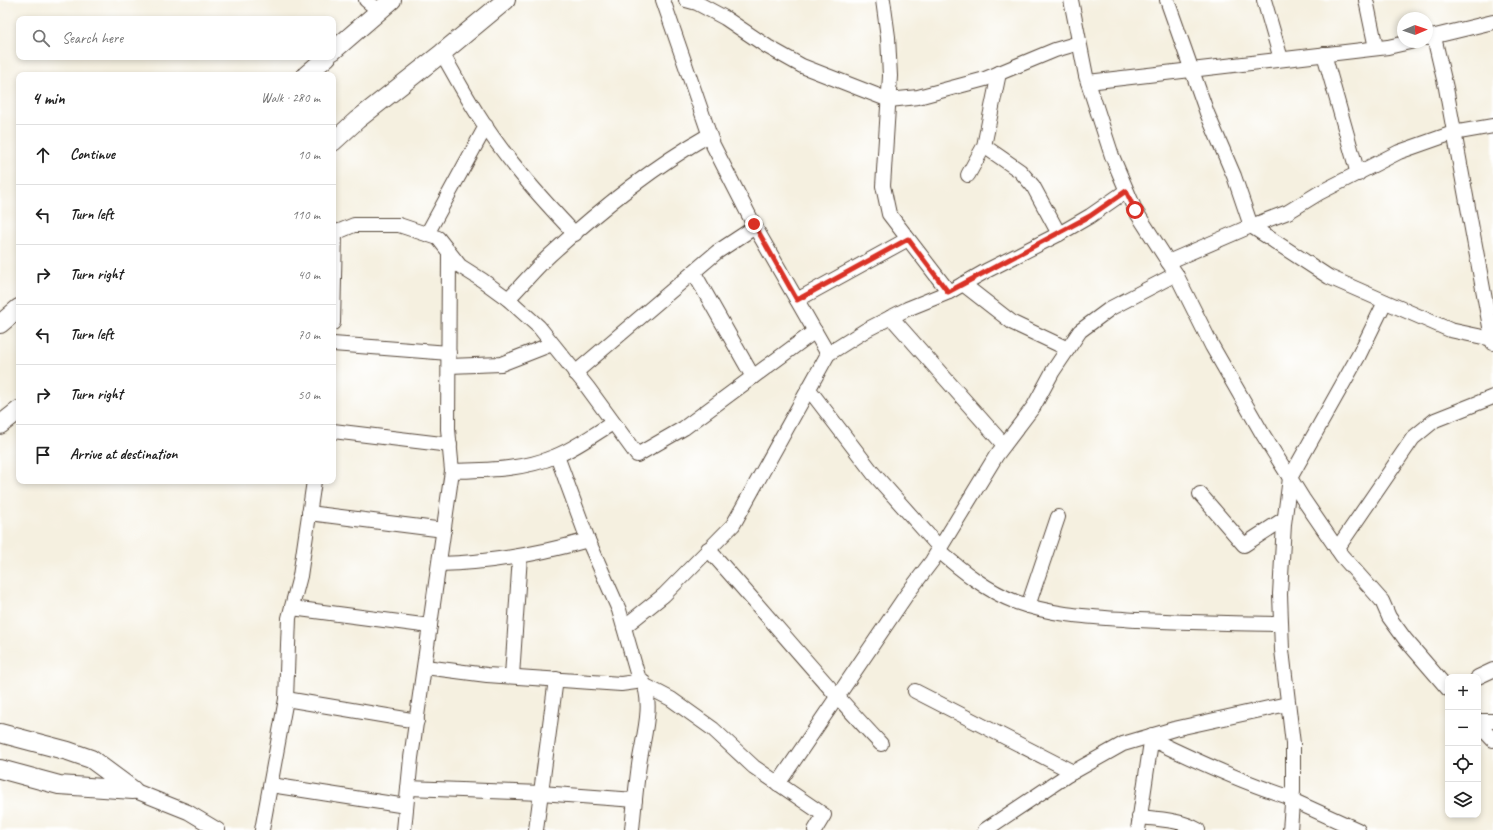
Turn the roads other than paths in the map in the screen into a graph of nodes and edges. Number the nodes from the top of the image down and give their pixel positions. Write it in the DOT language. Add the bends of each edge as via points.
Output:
graph roads {
  1 [pos="506,0"];
  2 [pos="663,0"];
  3 [pos="686,0"];
  4 [pos="883,0"];
  5 [pos="1071,0"];
  6 [pos="1167,0"];
  7 [pos="1264,0"];
  8 [pos="1366,0"];
  9 [pos="379,4"];
  10 [pos="1493,22"];
  11 [pos="1433,37"];
  12 [pos="1079,43"];
  13 [pos="1397,44"];
  14 [pos="1433,45"];
  15 [pos="336,48"];
  16 [pos="1376,48"];
  17 [pos="442,53"];
  18 [pos="1324,54"];
  19 [pos="1281,59"];
  20 [pos="323,60"];
  21 [pos="1192,69"];
  22 [pos="309,72"];
  23 [pos="1000,73"];
  24 [pos="1088,82"];
  25 [pos="890,100"];
  26 [pos="486,126"];
  27 [pos="1493,126"];
  28 [pos="1454,133"];
  29 [pos="709,135"];
  30 [pos="336,139"];
  31 [pos="984,146"];
  32 [pos="1358,174"];
  33 [pos="968,175"];
  34 [pos="1126,191"];
  35 [pos="1251,226"];
  36 [pos="755,227"];
  37 [pos="336,231"];
  38 [pos="427,234"];
  39 [pos="575,234"];
  40 [pos="1059,234"];
  41 [pos="908,239"];
  42 [pos="449,252"];
  43 [pos="1168,262"];
  44 [pos="694,273"];
  45 [pos="1176,274"];
  46 [pos="963,284"];
  47 [pos="948,292"];
  48 [pos="508,299"];
  49 [pos="797,300"];
  50 [pos="1385,302"];
  51 [pos="16,311"];
  52 [pos="891,317"];
  53 [pos="0,324"];
  54 [pos="815,331"];
  55 [pos="1493,341"];
  56 [pos="336,344"];
  57 [pos="552,344"];
  58 [pos="1068,349"];
  59 [pos="828,354"];
  60 [pos="448,360"];
  61 [pos="575,373"];
  62 [pos="753,377"];
  63 [pos="808,388"];
  64 [pos="1493,397"];
  65 [pos="16,412"];
  66 [pos="613,423"];
  67 [pos="0,425"];
  68 [pos="336,431"];
  69 [pos="450,445"];
  70 [pos="1004,446"];
  71 [pos="557,456"];
  72 [pos="452,471"];
  73 [pos="1290,478"];
  74 [pos="314,484"];
  75 [pos="1200,494"];
  76 [pos="309,513"];
  77 [pos="1058,517"];
  78 [pos="1284,519"];
  79 [pos="444,530"];
  80 [pos="588,540"];
  81 [pos="708,549"];
  82 [pos="939,549"];
  83 [pos="1337,549"];
  84 [pos="520,556"];
  85 [pos="439,564"];
  86 [pos="1028,606"];
  87 [pos="292,608"];
  88 [pos="1281,624"];
  89 [pos="430,626"];
  90 [pos="624,627"];
  91 [pos="425,667"];
  92 [pos="1493,670"];
  93 [pos="512,676"];
  94 [pos="1481,676"];
  95 [pos="556,679"];
  96 [pos="641,680"];
  97 [pos="1445,686"];
  98 [pos="914,691"];
  99 [pos="837,698"];
  100 [pos="286,699"];
  101 [pos="1287,704"];
  102 [pos="417,720"];
  103 [pos="1481,721"];
  104 [pos="1493,721"];
  105 [pos="1481,727"];
  106 [pos="0,733"];
  107 [pos="1151,737"];
  108 [pos="1493,740"];
  109 [pos="881,744"];
  110 [pos="0,769"];
  111 [pos="1073,772"];
  112 [pos="778,784"];
  113 [pos="271,785"];
  114 [pos="408,788"];
  115 [pos="133,790"];
  116 [pos="541,793"];
  117 [pos="1292,799"];
  118 [pos="635,800"];
  119 [pos="406,806"];
  120 [pos="1139,823"];
  121 [pos="218,830"];
  122 [pos="262,830"];
  123 [pos="404,830"];
  124 [pos="536,830"];
  125 [pos="632,830"];
  126 [pos="815,830"];
  127 [pos="985,830"];
  128 [pos="1198,830"];
  129 [pos="1290,830"];
  130 [pos="1358,830"];
  1 -- 17 [label="main road"];
  2 -- 29 [label="street"];
  3 -- 25 [label="street" via="725,18 802,66"];
  4 -- 25 [label="street" via="888,37"];
  5 -- 12 [label="street"];
  6 -- 21 [label="street"];
  7 -- 19 [label="street"];
  8 -- 16 [label="street"];
  9 -- 15 [label="main road"];
  10 -- 11 [label="street"];
  12 -- 23 [label="street"];
  12 -- 24 [label="street"];
  13 -- 16 [label="street"];
  14 -- 28 [label="street" via="1446,88"];
  16 -- 18 [label="street"];
  17 -- 26 [label="street"];
  17 -- 30 [label="main road"];
  18 -- 19 [label="street"];
  18 -- 32 [label="street"];
  19 -- 21 [label="street"];
  20 -- 22 [label="main road"];
  21 -- 24 [label="street"];
  21 -- 35 [label="street"];
  23 -- 25 [label="street" via="918,97"];
  23 -- 31 [label="street"];
  24 -- 34 [label="street"];
  25 -- 41 [label="street" via="883,186 889,214"];
  26 -- 38 [label="street"];
  26 -- 39 [label="street" via="536,193"];
  27 -- 28 [label="street"];
  28 -- 32 [label="street" via="1399,152"];
  28 -- 55 [label="street"];
  29 -- 36 [label="street"];
  29 -- 39 [label="street" via="633,185 602,208"];
  31 -- 33 [label="street"];
  31 -- 40 [label="street" via="1020,171 1032,186"];
  32 -- 35 [label="street" via="1288,212"];
  34 -- 40 [label="street"];
  34 -- 43 [label="street"];
  35 -- 43 [label="street"];
  35 -- 50 [label="street" via="1329,277"];
  36 -- 44 [label="street" via="717,252"];
  36 -- 49 [label="street"];
  37 -- 38 [label="street" via="354,225 399,224"];
  38 -- 42 [label="street" via="438,238"];
  39 -- 48 [label="street" via="548,256"];
  40 -- 46 [label="street"];
  41 -- 47 [label="street"];
  41 -- 49 [label="street"];
  42 -- 48 [label="street" via="460,266"];
  42 -- 60 [label="street"];
  43 -- 45 [label="street"];
  44 -- 61 [label="street"];
  44 -- 62 [label="street"];
  45 -- 58 [label="street" via="1111,308 1080,331"];
  45 -- 73 [label="street" via="1212,346"];
  46 -- 47 [label="street"];
  46 -- 58 [label="street" via="1013,323"];
  47 -- 52 [label="street"];
  48 -- 57 [label="street" via="539,327"];
  49 -- 54 [label="street"];
  50 -- 55 [label="street" via="1450,330"];
  50 -- 73 [label="street" via="1349,374"];
  51 -- 53 [label="main road"];
  52 -- 59 [label="street"];
  52 -- 70 [label="street"];
  54 -- 59 [label="street"];
  54 -- 62 [label="street"];
  56 -- 60 [label="street"];
  57 -- 60 [label="street" via="501,364"];
  57 -- 61 [label="street"];
  58 -- 70 [label="street" via="1034,406"];
  59 -- 63 [label="street"];
  60 -- 69 [label="street"];
  61 -- 66 [label="street"];
  62 -- 66 [label="street" via="684,428 637,455"];
  63 -- 81 [label="street" via="733,525"];
  63 -- 82 [label="street" via="878,478"];
  64 -- 83 [label="street" via="1435,420 1413,438"];
  65 -- 67 [label="main road"];
  66 -- 71 [label="street"];
  68 -- 69 [label="street"];
  69 -- 72 [label="street"];
  70 -- 82 [label="street"];
  71 -- 72 [label="street" via="511,468"];
  71 -- 80 [label="street"];
  72 -- 79 [label="street"];
  73 -- 78 [label="street"];
  73 -- 83 [label="street"];
  74 -- 76 [label="street"];
  75 -- 78 [label="street" via="1244,545"];
  76 -- 79 [label="street"];
  76 -- 87 [label="street" via="300,576"];
  77 -- 86 [label="street"];
  78 -- 88 [label="street"];
  79 -- 85 [label="street"];
  80 -- 84 [label="street"];
  80 -- 90 [label="street"];
  81 -- 90 [label="street" via="664,595"];
  81 -- 99 [label="street"];
  82 -- 86 [label="street" via="982,584"];
  82 -- 99 [label="street"];
  83 -- 97 [label="street" via="1382,601 1389,617 1405,639"];
  84 -- 85 [label="street"];
  84 -- 93 [label="street"];
  85 -- 89 [label="street"];
  86 -- 88 [label="street" via="1083,616 1222,624"];
  87 -- 89 [label="street"];
  87 -- 100 [label="street"];
  88 -- 101 [label="street"];
  89 -- 91 [label="street"];
  90 -- 96 [label="street"];
  91 -- 93 [label="street"];
  91 -- 102 [label="street"];
  92 -- 94 [label="street"];
  93 -- 95 [label="street"];
  95 -- 96 [label="street" via="629,684"];
  95 -- 116 [label="street"];
  96 -- 112 [label="street" via="713,729 754,767"];
  96 -- 118 [label="street" via="647,698 647,721"];
  98 -- 111 [label="street"];
  99 -- 109 [label="street"];
  99 -- 112 [label="street"];
  100 -- 102 [label="street"];
  100 -- 113 [label="street"];
  101 -- 107 [label="street"];
  101 -- 117 [label="street" via="1293,744"];
  102 -- 114 [label="street"];
  103 -- 104 [label="street"];
  105 -- 108 [label="street"];
  106 -- 115 [label="main road" via="91,759"];
  107 -- 111 [label="street" via="1123,744"];
  107 -- 117 [label="street"];
  107 -- 120 [label="street"];
  110 -- 115 [label="main road" via="59,785"];
  111 -- 127 [label="street"];
  112 -- 126 [label="street" via="824,815"];
  113 -- 119 [label="street"];
  113 -- 122 [label="street"];
  114 -- 116 [label="street"];
  114 -- 119 [label="street"];
  115 -- 121 [label="street" via="188,812"];
  116 -- 118 [label="street"];
  116 -- 124 [label="street"];
  117 -- 129 [label="street"];
  117 -- 130 [label="street"];
  118 -- 125 [label="street"];
  119 -- 123 [label="street"];
  120 -- 128 [label="street" via="1177,823"];
}
